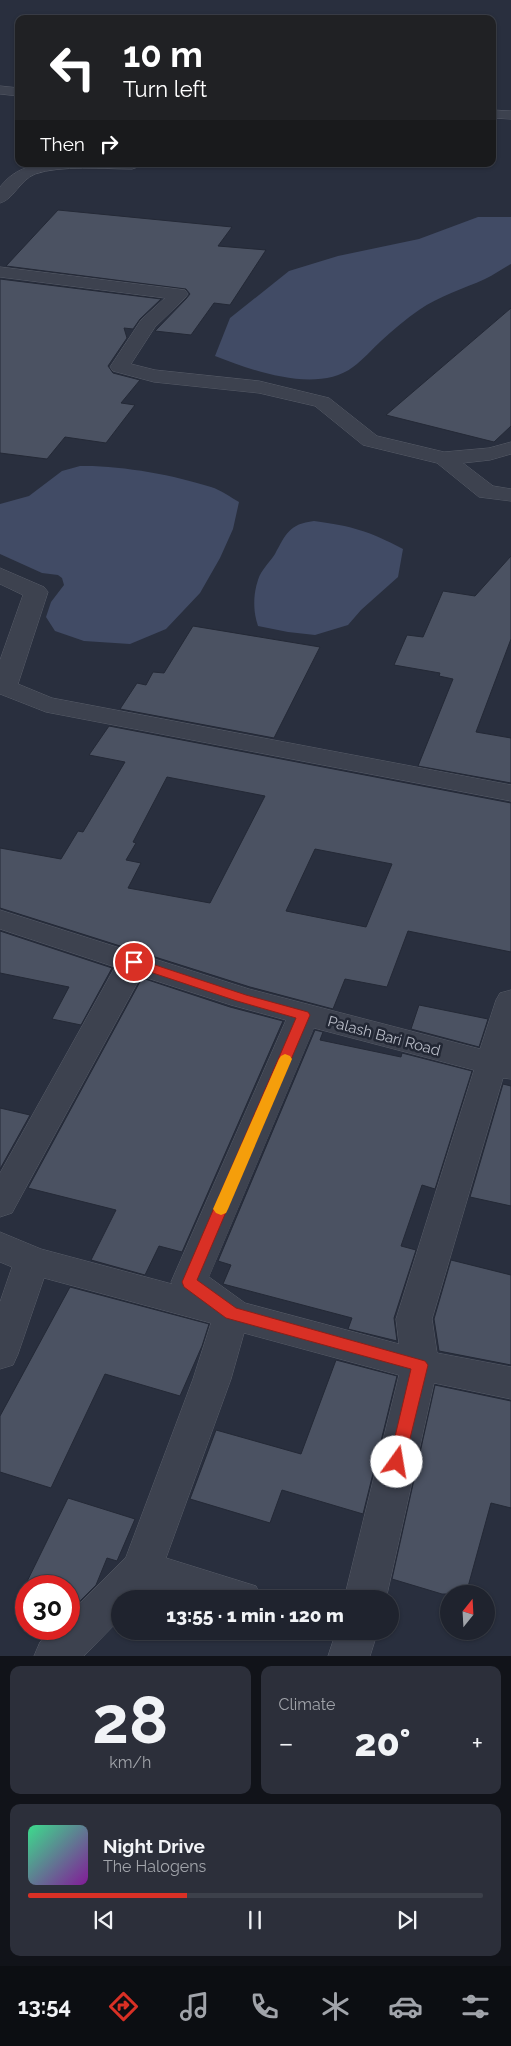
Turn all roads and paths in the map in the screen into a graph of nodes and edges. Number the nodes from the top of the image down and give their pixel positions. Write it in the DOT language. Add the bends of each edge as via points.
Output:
graph roads {
  1 [pos="0,90"];
  2 [pos="15,92"];
  3 [pos="496,115"];
  4 [pos="511,116"];
  5 [pos="49,167"];
  6 [pos="27,171"];
  7 [pos="0,172"];
  8 [pos="0,198"];
  9 [pos="0,272"];
  10 [pos="511,448"];
  11 [pos="444,458"];
  12 [pos="511,494"];
  13 [pos="0,575"];
  14 [pos="511,792"];
  15 [pos="0,920"];
  16 [pos="134,962"];
  17 [pos="511,1000"];
  18 [pos="304,1015"];
  19 [pos="502,1067"];
  20 [pos="0,1204"];
  21 [pos="0,1246"];
  22 [pos="32,1261"];
  23 [pos="232,1313"];
  24 [pos="0,1354"];
  25 [pos="420,1365"];
  26 [pos="511,1383"];
  27 [pos="142,1569"];
  28 [pos="211,1590"];
  29 [pos="365,1590"];
  30 [pos="56,1656"];
  1 -- 2 [label="street"];
  3 -- 4 [label="street"];
  5 -- 6 [label="street"];
  6 -- 7 [label="street"];
  6 -- 8 [label="street"];
  9 -- 11 [label="street" via="179,294 148,324 120,367 154,376 258,387 322,402 370,442"];
  10 -- 11 [label="street" via="490,454"];
  11 -- 12 [label="street" via="487,492"];
  13 -- 14 [label="street" via="36,592 4,688 46,704"];
  15 -- 16 [label="street, Palash Bari Road"];
  16 -- 18 [label="street, Palash Bari Road"];
  16 -- 20 [label="street"];
  17 -- 19 [label="street"];
  18 -- 19 [label="street, Palash Bari Road"];
  18 -- 23 [label="street" via="189,1282"];
  19 -- 25 [label="street" via="414,1319"];
  21 -- 22 [label="street"];
  22 -- 23 [label="street"];
  22 -- 24 [label="street"];
  23 -- 25 [label="street"];
  23 -- 27 [label="street" via="212,1379"];
  25 -- 26 [label="street"];
  25 -- 29 [label="street"];
  27 -- 28 [label="street"];
  27 -- 30 [label="street"];
}
